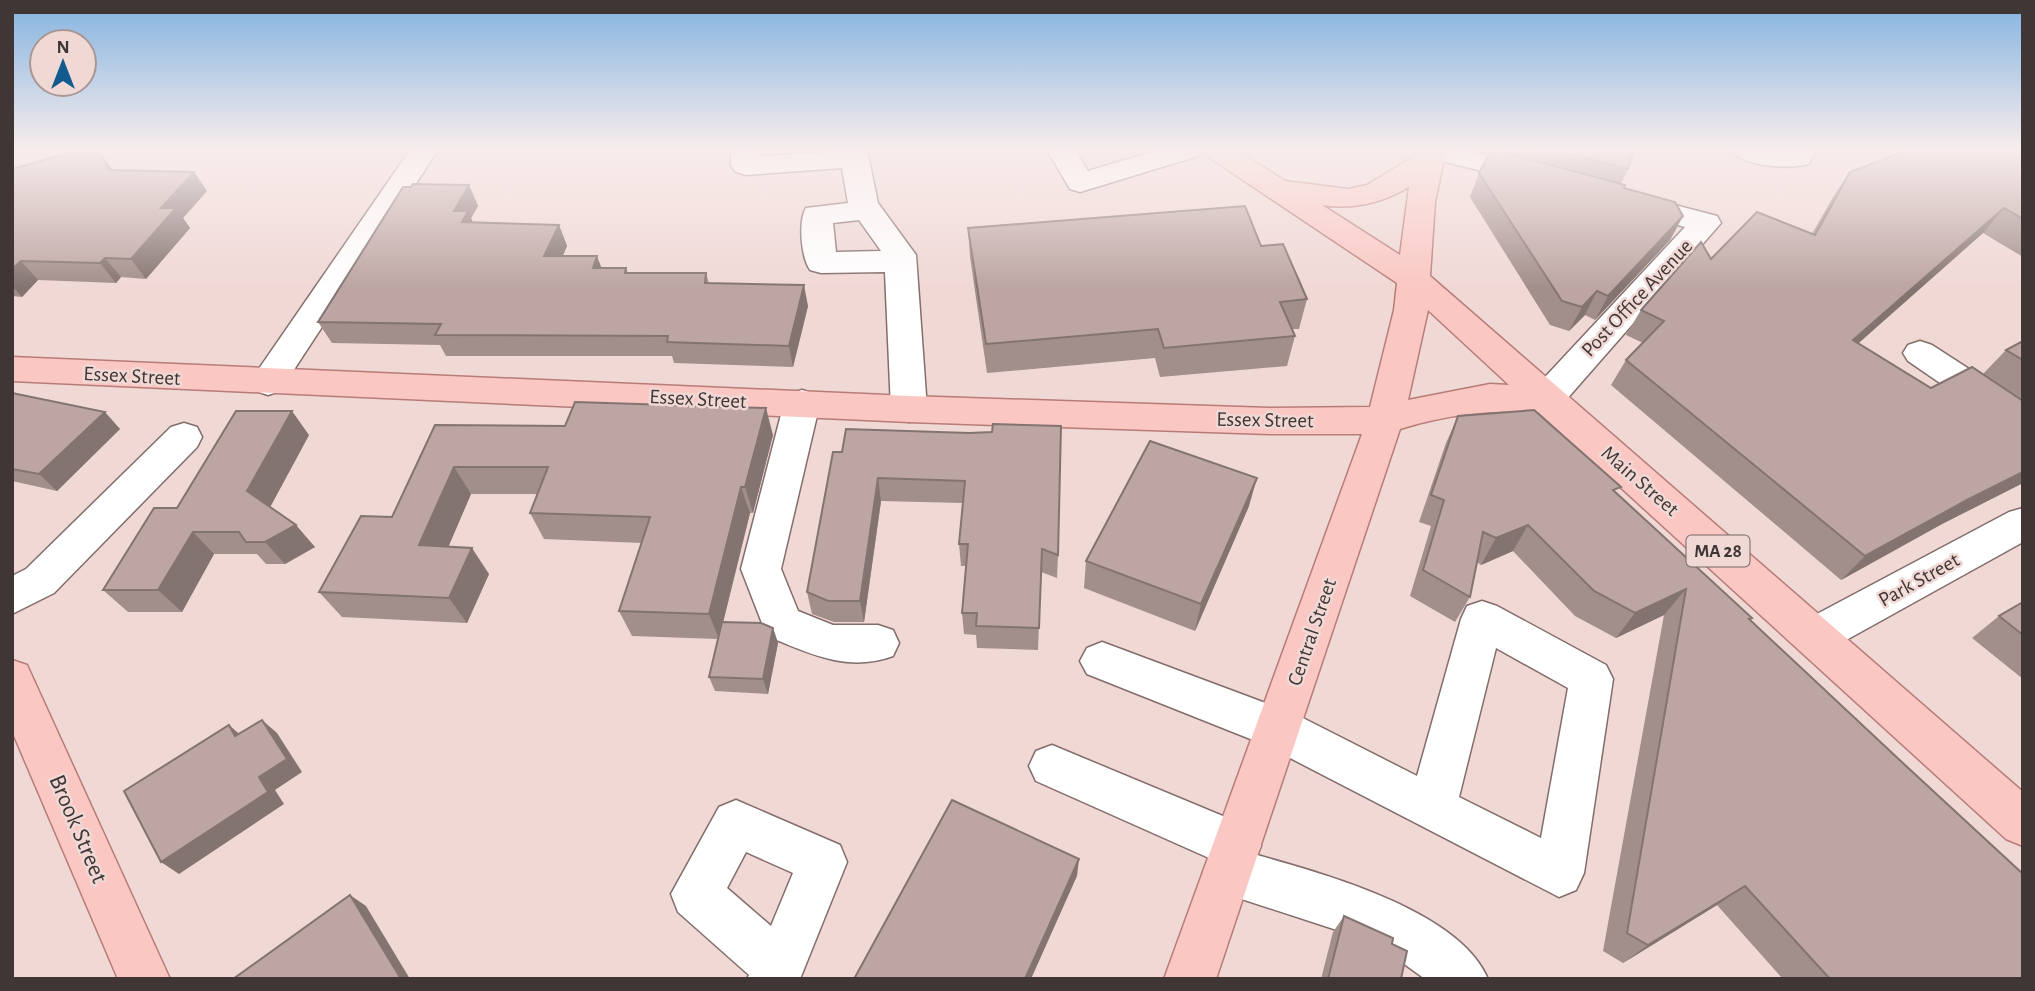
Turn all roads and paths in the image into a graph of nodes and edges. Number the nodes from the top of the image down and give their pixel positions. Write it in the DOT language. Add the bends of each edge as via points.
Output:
graph roads {
  1 [pos="393,196"];
  2 [pos="862,196"];
  3 [pos="1288,196"];
  4 [pos="1325,196"];
  5 [pos="1370,196"];
  6 [pos="1421,196"];
  7 [pos="1609,196"];
  8 [pos="867,210"];
  9 [pos="900,261"];
  10 [pos="1413,279"];
  11 [pos="1920,353"];
  12 [pos="12,369"];
  13 [pos="268,382"];
  14 [pos="1546,399"];
  15 [pos="802,403"];
  16 [pos="909,409"];
  17 [pos="1385,420"];
  18 [pos="2023,422"];
  19 [pos="184,437"];
  20 [pos="2023,523"];
  21 [pos="12,597"];
  22 [pos="1815,636"];
  23 [pos="878,643"];
  24 [pos="1102,661"];
  25 [pos="12,679"];
  26 [pos="1279,729"];
  27 [pos="1052,766"];
  28 [pos="1432,808"];
  29 [pos="2023,823"];
  30 [pos="1233,859"];
  31 [pos="144,979"];
  32 [pos="1190,979"];
  33 [pos="1462,979"];
  1 -- 13 [label="street"];
  2 -- 8 [label="street"];
  3 -- 10 [label="main road, MA 28"];
  4 -- 5 [label="main road"];
  6 -- 10 [label="main road, Central Street"];
  7 -- 14 [label="street, Post Office Avenue" via="1706,223"];
  8 -- 9 [label="street"];
  8 -- 9 [label="street" via="817,215 821,263"];
  9 -- 16 [label="street"];
  10 -- 14 [label="main road, Main Street / MA 28"];
  10 -- 17 [label="main road, Central Street" via="1411,310"];
  11 -- 18 [label="street"];
  12 -- 13 [label="main road, Essex Street"];
  13 -- 15 [label="main road, Essex Street"];
  14 -- 17 [label="main road, Essex Street" via="1490,397"];
  14 -- 22 [label="main road, Main Street / MA 28"];
  15 -- 16 [label="main road, Essex Street"];
  15 -- 23 [label="street" via="761,569 782,623 831,643"];
  16 -- 17 [label="main road, Essex Street" via="1269,421"];
  17 -- 26 [label="main road, Central Street"];
  19 -- 21 [label="street" via="40,581"];
  20 -- 22 [label="street, Park Street"];
  22 -- 29 [label="main road, Main Street / MA 28"];
  24 -- 26 [label="street"];
  25 -- 31 [label="main road, Brook Street"];
  26 -- 28 [label="street"];
  26 -- 30 [label="main road, Central Street"];
  27 -- 30 [label="street"];
  28 -- 28 [label="street" via="1559,873 1591,679 1482,619"];
  30 -- 32 [label="main road, Central Street"];
  30 -- 33 [label="street" via="1403,933 1447,960"];
}
